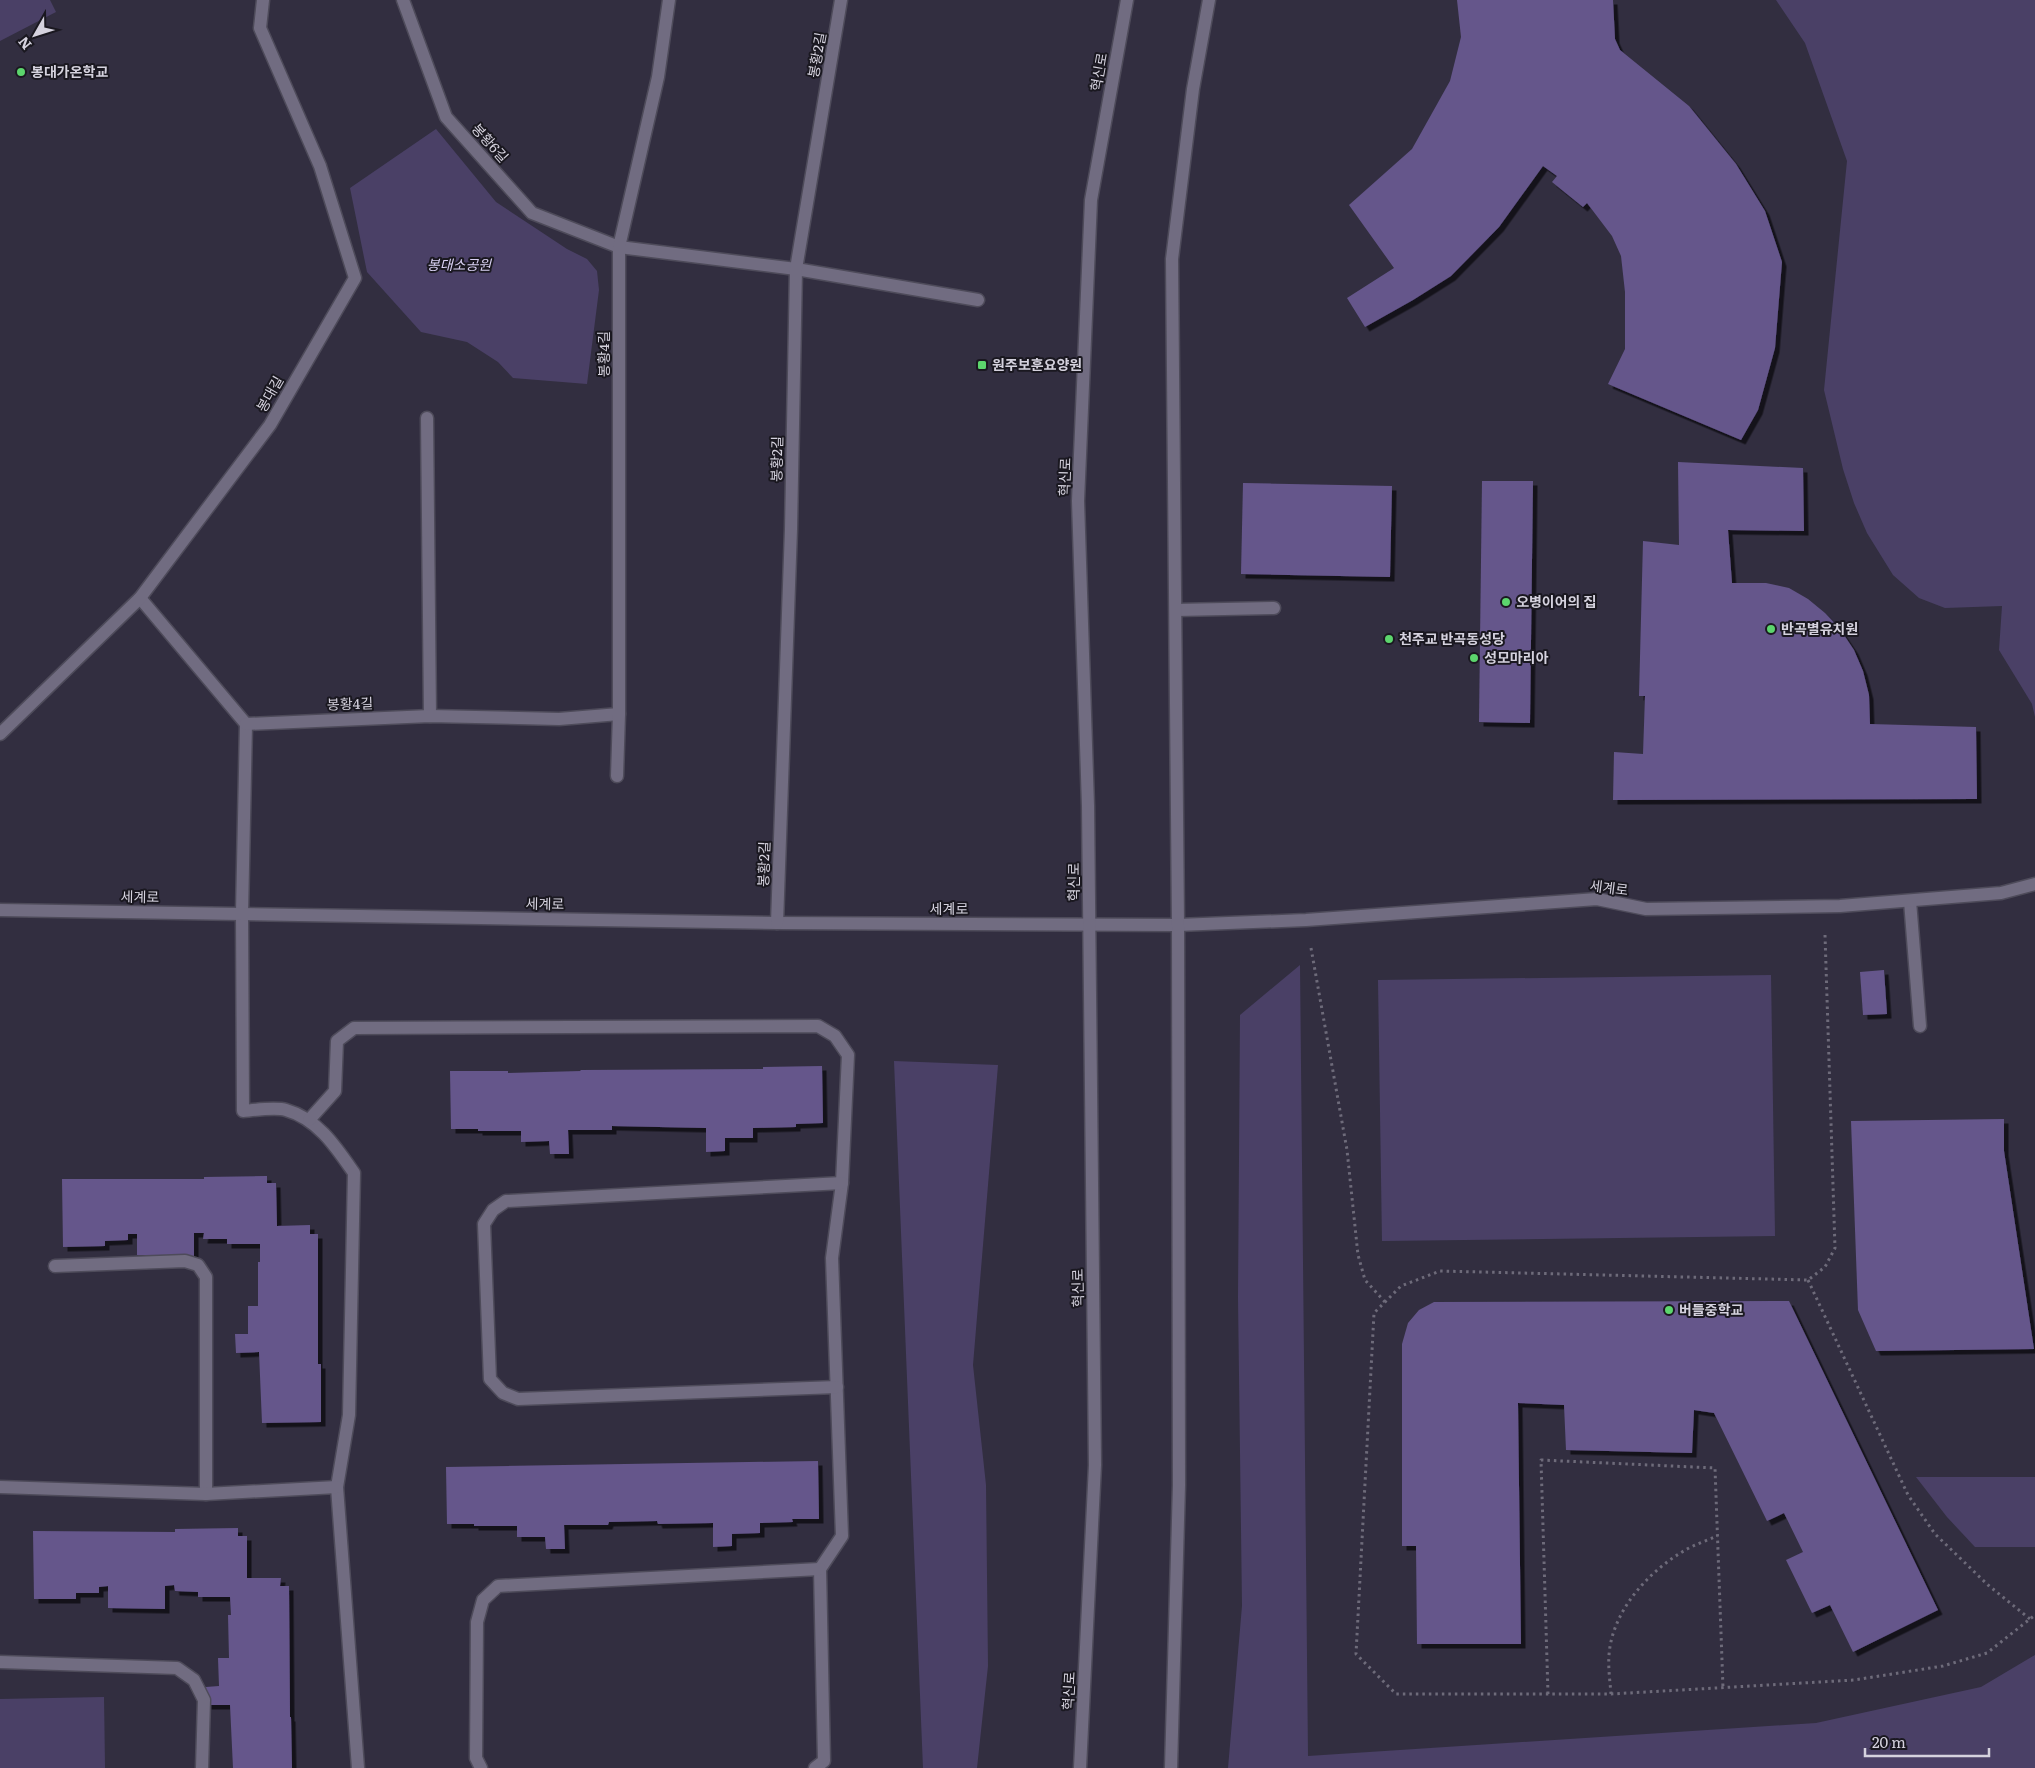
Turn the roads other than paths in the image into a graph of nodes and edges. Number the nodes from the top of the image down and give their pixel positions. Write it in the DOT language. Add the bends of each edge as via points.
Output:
graph roads {
  1 [pos="263,0"];
  2 [pos="403,0"];
  3 [pos="669,0"];
  4 [pos="841,0"];
  5 [pos="1127,0"];
  6 [pos="1209,0"];
  7 [pos="619,247"];
  8 [pos="796,269"];
  9 [pos="978,300"];
  10 [pos="427,418"];
  11 [pos="140,598"];
  12 [pos="1274,608"];
  13 [pos="1176,610"];
  14 [pos="619,714"];
  15 [pos="430,716"];
  16 [pos="246,724"];
  17 [pos="0,734"];
  18 [pos="618,776"];
  19 [pos="2035,884"];
  20 [pos="1910,900"];
  21 [pos="0,910"];
  22 [pos="242,913"];
  23 [pos="777,923"];
  24 [pos="1178,925"];
  25 [pos="1089,926"];
  26 [pos="1920,1026"];
  27 [pos="309,1120"];
  28 [pos="842,1183"];
  29 [pos="55,1266"];
  30 [pos="837,1387"];
  31 [pos="337,1487"];
  32 [pos="0,1488"];
  33 [pos="206,1494"];
  34 [pos="820,1569"];
  35 [pos="0,1662"];
  36 [pos="202,1768"];
  37 [pos="358,1768"];
  38 [pos="480,1768"];
  39 [pos="815,1768"];
  40 [pos="1080,1768"];
  41 [pos="1172,1768"];
  1 -- 11 [label="street, 봉대길" via="260,28 320,166 354,278 270,424"];
  2 -- 7 [label="street, 봉황6길" via="446,117 532,213"];
  3 -- 7 [label="street, 봉황4길" via="658,77"];
  4 -- 8 [label="street, 봉황2길"];
  5 -- 25 [label="street, 혁신로" via="1091,200 1079,491"];
  6 -- 13 [label="street" via="1192,89 1172,259"];
  7 -- 8 [label="street, 봉황6길"];
  7 -- 14 [label="street, 봉황4길"];
  8 -- 9 [label="street, 봉황6길"];
  8 -- 23 [label="street, 봉황2길" via="791,539"];
  10 -- 15 [label="street"];
  11 -- 16 [label="street"];
  11 -- 17 [label="street, 봉대길"];
  12 -- 13 [label="street"];
  13 -- 24 [label="street"];
  14 -- 15 [label="street, 봉황4길" via="559,719"];
  14 -- 18 [label="street, 봉황4길"];
  15 -- 16 [label="street, 봉황4길"];
  16 -- 22 [label="street"];
  19 -- 20 [label="street, 세계로" via="2001,893"];
  20 -- 24 [label="street, 세계로" via="1824,906 1646,909 1597,899 1306,920"];
  20 -- 26 [label="street"];
  21 -- 22 [label="street, 세계로"];
  22 -- 23 [label="street, 세계로"];
  22 -- 27 [label="street" via="243,1110 285,1109"];
  23 -- 25 [label="street, 세계로"];
  24 -- 25 [label="street, 세계로"];
  24 -- 41 [label="street" via="1179,1486"];
  25 -- 40 [label="street, 혁신로" via="1095,1465"];
  27 -- 28 [label="street" via="335,1091 337,1041 354,1028 818,1026 835,1036 848,1054"];
  27 -- 31 [label="street" via="332,1141 354,1173 349,1415"];
  28 -- 30 [label="street" via="832,1258"];
  28 -- 30 [label="street" via="506,1200 493,1210 484,1224 490,1379 503,1393 518,1399"];
  29 -- 33 [label="street" via="185,1261 198,1265 206,1277"];
  30 -- 34 [label="street" via="842,1536"];
  31 -- 33 [label="street"];
  31 -- 37 [label="street"];
  32 -- 33 [label="street"];
  34 -- 38 [label="street" via="498,1586 483,1600 477,1622 476,1758"];
  34 -- 39 [label="street" via="824,1761"];
  35 -- 36 [label="street" via="177,1668 194,1680 204,1700"];
}
